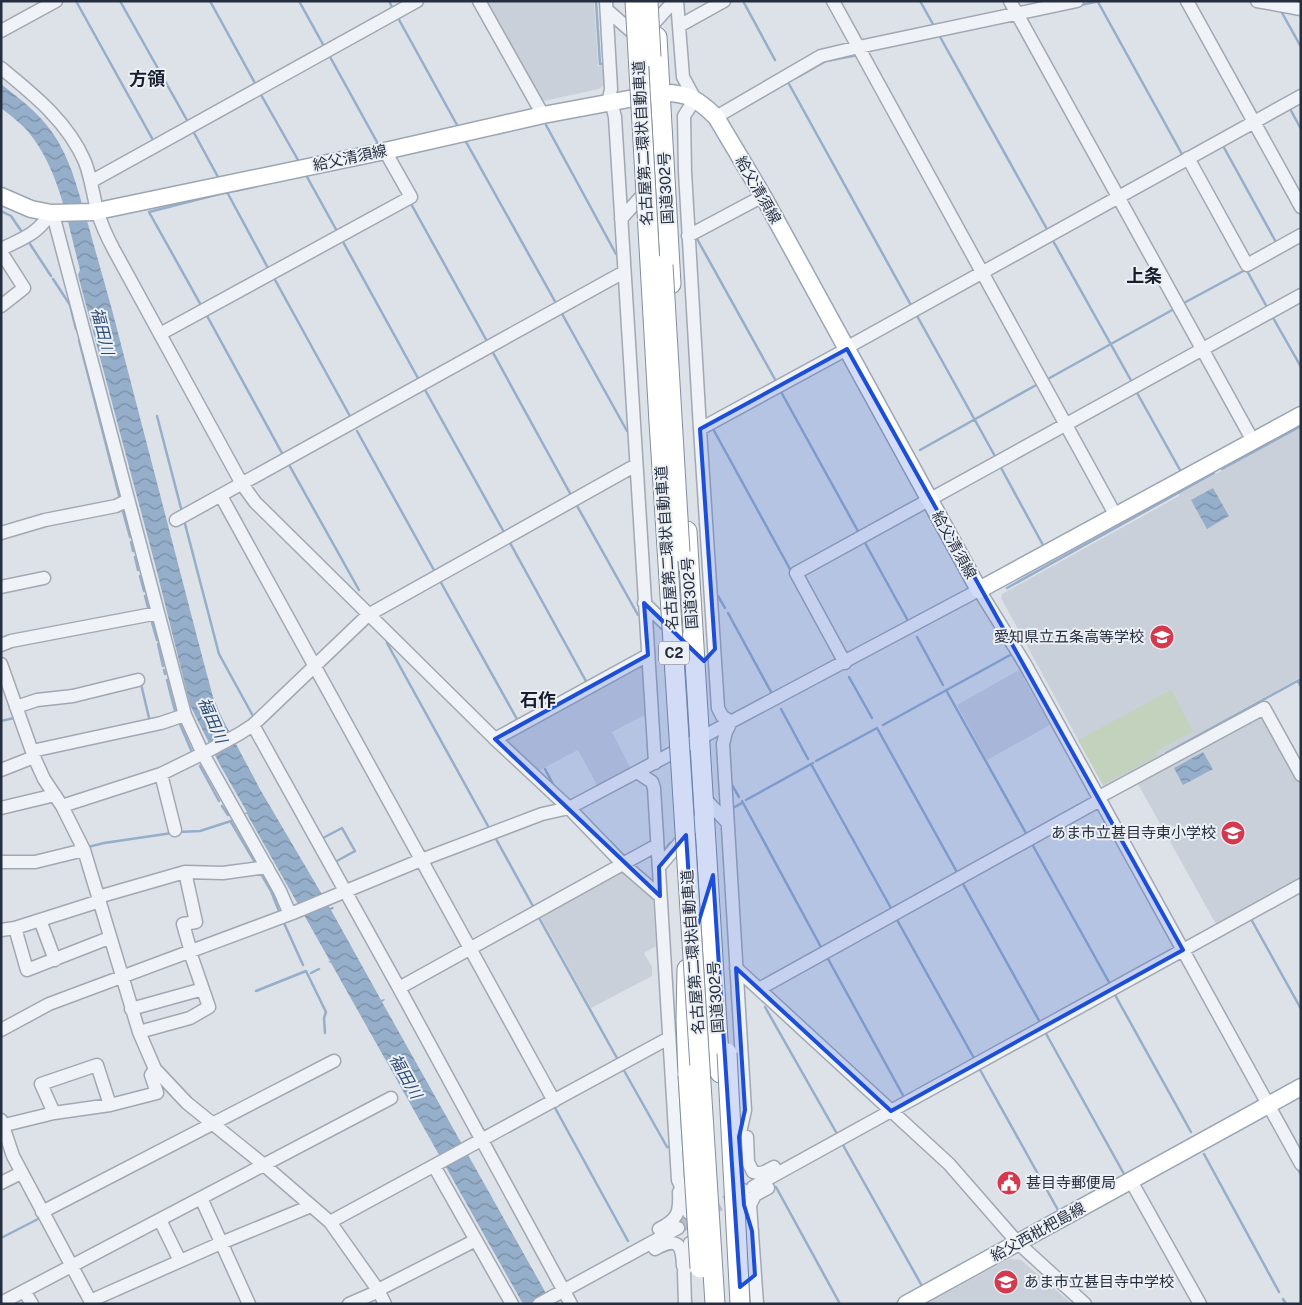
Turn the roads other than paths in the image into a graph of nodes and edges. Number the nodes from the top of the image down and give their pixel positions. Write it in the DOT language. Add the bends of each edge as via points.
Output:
graph roads {
  1 [pos="56,1"];
  2 [pos="417,1"];
  3 [pos="479,1"];
  4 [pos="635,1"];
  5 [pos="648,1"];
  6 [pos="654,1"];
  7 [pos="676,1"];
  8 [pos="724,1"];
  9 [pos="833,1"];
  10 [pos="1010,1"];
  11 [pos="1077,1"];
  12 [pos="1187,1"];
  13 [pos="1257,1"];
  14 [pos="606,6"];
  15 [pos="1301,9"];
  16 [pos="1018,14"];
  17 [pos="656,21"];
  18 [pos="679,26"];
  19 [pos="1,31"];
  20 [pos="858,47"];
  21 [pos="658,55"];
  22 [pos="1,68"];
  23 [pos="661,93"];
  24 [pos="1301,96"];
  25 [pos="695,99"];
  26 [pos="608,103"];
  27 [pos="543,115"];
  28 [pos="716,117"];
  29 [pos="1254,122"];
  30 [pos="385,151"];
  31 [pos="1188,158"];
  32 [pos="664,162"];
  33 [pos="685,172"];
  34 [pos="92,181"];
  35 [pos="1,196"];
  36 [pos="763,196"];
  37 [pos="1118,197"];
  38 [pos="1301,207"];
  39 [pos="96,212"];
  40 [pos="54,213"];
  41 [pos="621,219"];
  42 [pos="1301,235"];
  43 [pos="688,236"];
  44 [pos="1,250"];
  45 [pos="624,272"];
  46 [pos="982,272"];
  47 [pos="1301,295"];
  48 [pos="1,306"];
  49 [pos="160,334"];
  50 [pos="846,349"];
  51 [pos="1202,349"];
  52 [pos="1301,415"];
  53 [pos="1066,424"];
  54 [pos="700,429"];
  55 [pos="1253,441"];
  56 [pos="636,466"];
  57 [pos="242,484"];
  58 [pos="221,496"];
  59 [pos="128,500"];
  60 [pos="929,500"];
  61 [pos="1116,516"];
  62 [pos="176,520"];
  63 [pos="1,533"];
  64 [pos="44,578"];
  65 [pos="1,587"];
  66 [pos="979,590"];
  67 [pos="644,603"];
  68 [pos="158,613"];
  69 [pos="368,615"];
  70 [pos="1,645"];
  71 [pos="714,649"];
  72 [pos="694,652"];
  73 [pos="648,655"];
  74 [pos="845,663"];
  75 [pos="1,664"];
  76 [pos="314,666"];
  77 [pos="696,670"];
  78 [pos="138,680"];
  79 [pos="16,707"];
  80 [pos="185,715"];
  81 [pos="732,722"];
  82 [pos="253,725"];
  83 [pos="495,739"];
  84 [pos="700,739"];
  85 [pos="205,753"];
  86 [pos="33,754"];
  87 [pos="655,762"];
  88 [pos="1,770"];
  89 [pos="637,772"];
  90 [pos="161,774"];
  91 [pos="1301,775"];
  92 [pos="55,795"];
  93 [pos="1099,798"];
  94 [pos="704,805"];
  95 [pos="62,806"];
  96 [pos="1,808"];
  97 [pos="569,808"];
  98 [pos="727,822"];
  99 [pos="174,830"];
  100 [pos="658,845"];
  101 [pos="707,848"];
  102 [pos="84,850"];
  103 [pos="421,860"];
  104 [pos="1,862"];
  105 [pos="624,864"];
  106 [pos="267,867"];
  107 [pos="659,867"];
  108 [pos="185,872"];
  109 [pos="1301,885"];
  110 [pos="708,888"];
  111 [pos="346,892"];
  112 [pos="660,896"];
  113 [pos="99,899"];
  114 [pos="293,914"];
  115 [pos="40,920"];
  116 [pos="15,928"];
  117 [pos="1,930"];
  118 [pos="109,938"];
  119 [pos="470,949"];
  120 [pos="1183,950"];
  121 [pos="191,952"];
  122 [pos="54,960"];
  123 [pos="736,968"];
  124 [pos="122,977"];
  125 [pos="399,988"];
  126 [pos="203,989"];
  127 [pos="759,989"];
  128 [pos="131,1009"];
  129 [pos="1,1030"];
  130 [pos="138,1032"];
  131 [pos="669,1038"];
  132 [pos="334,1061"];
  133 [pos="155,1070"];
  134 [pos="1301,1087"];
  135 [pos="391,1098"];
  136 [pos="554,1101"];
  137 [pos="110,1105"];
  138 [pos="1268,1105"];
  139 [pos="745,1110"];
  140 [pos="891,1111"];
  141 [pos="54,1113"];
  142 [pos="213,1123"];
  143 [pos="2,1124"];
  144 [pos="838,1140"];
  145 [pos="476,1143"];
  146 [pos="1301,1164"];
  147 [pos="264,1165"];
  148 [pos="435,1166"];
  149 [pos="21,1172"];
  150 [pos="678,1180"];
  151 [pos="1131,1181"];
  152 [pos="1,1183"];
  153 [pos="753,1187"];
  154 [pos="201,1198"];
  155 [pos="311,1206"];
  156 [pos="42,1212"];
  157 [pos="160,1220"];
  158 [pos="330,1222"];
  159 [pos="678,1228"];
  160 [pos="752,1232"];
  161 [pos="476,1240"];
  162 [pos="222,1242"];
  163 [pos="1018,1243"];
  164 [pos="180,1261"];
  165 [pos="72,1266"];
  166 [pos="684,1272"];
  167 [pos="593,1274"];
  168 [pos="755,1275"];
  169 [pos="24,1291"];
  170 [pos="379,1291"];
  171 [pos="564,1291"];
  172 [pos="734,1301"];
  173 [pos="91,1302"];
  174 [pos="1,1303"];
  175 [pos="32,1304"];
  176 [pos="250,1304"];
  177 [pos="349,1304"];
  178 [pos="385,1304"];
  179 [pos="512,1304"];
  180 [pos="539,1304"];
  181 [pos="571,1304"];
  182 [pos="686,1304"];
  183 [pos="702,1304"];
  184 [pos="715,1304"];
  185 [pos="757,1304"];
  186 [pos="906,1304"];
  187 [pos="1085,1304"];
  188 [pos="1200,1304"];
  1 -- 19 [label="street"];
  2 -- 34 [label="street"];
  3 -- 27 [label="street"];
  4 -- 184 [label="highway, 名古屋第二環状自動車道 / C2, bridge"];
  5 -- 172 [label="highway, 名古屋第二環状自動車道 / C2, bridge" via="690,728"];
  6 -- 17 [label="highway, 国道302号"];
  7 -- 17 [label="street"];
  7 -- 18 [label="street"];
  8 -- 18 [label="street"];
  9 -- 20 [label="street"];
  10 -- 16 [label="street"];
  11 -- 16 [label="street"];
  12 -- 29 [label="street"];
  13 -- 15 [label="street"];
  14 -- 21 [label="street"];
  14 -- 26 [label="street" via="611,89"];
  16 -- 20 [label="street"];
  16 -- 37 [label="street"];
  17 -- 21 [label="highway, 国道302号"];
  18 -- 25 [label="street" via="683,77"];
  20 -- 28 [label="street" via="821,56"];
  20 -- 46 [label="street"];
  21 -- 23 [label="highway, 国道302号"];
  22 -- 34 [label="street" via="65,127 76,142"];
  23 -- 25 [label="main road, 給父清須線" via="676,93"];
  23 -- 26 [label="main road, 給父清須線"];
  23 -- 32 [label="highway, 国道302号"];
  24 -- 29 [label="street"];
  25 -- 28 [label="main road, 給父清須線"];
  25 -- 33 [label="street" via="684,116"];
  26 -- 27 [label="main road, 給父清須線"];
  26 -- 41 [label="street" via="615,117"];
  27 -- 30 [label="main road, 給父清須線"];
  28 -- 36 [label="main road, 給父清須線"];
  29 -- 31 [label="street"];
  29 -- 38 [label="street"];
  30 -- 39 [label="main road, 給父清須線"];
  30 -- 49 [label="street" via="411,198"];
  31 -- 37 [label="street"];
  31 -- 42 [label="street" via="1247,265"];
  32 -- 33 [label="street"];
  32 -- 41 [label="street"];
  32 -- 72 [label="highway, 国道302号"];
  33 -- 43 [label="street"];
  34 -- 39 [label="street"];
  35 -- 40 [label="main road, 給父清須線"];
  36 -- 43 [label="street"];
  36 -- 50 [label="main road, 給父清須線"];
  37 -- 46 [label="street"];
  37 -- 51 [label="street"];
  39 -- 40 [label="main road, 給父清須線"];
  39 -- 49 [label="street"];
  40 -- 44 [label="street" via="34,234"];
  40 -- 59 [label="street"];
  41 -- 45 [label="street"];
  43 -- 54 [label="street"];
  44 -- 48 [label="street" via="24,288"];
  45 -- 56 [label="street"];
  45 -- 57 [label="street"];
  46 -- 50 [label="street"];
  46 -- 53 [label="street"];
  47 -- 51 [label="street"];
  49 -- 57 [label="street"];
  50 -- 54 [label="street"];
  50 -- 60 [label="main road, 給父清須線"];
  51 -- 53 [label="street"];
  51 -- 55 [label="street"];
  52 -- 55 [label="main road, 給父清須線"];
  53 -- 60 [label="street"];
  53 -- 61 [label="street"];
  54 -- 71 [label="street"];
  55 -- 61 [label="main road, 給父清須線"];
  56 -- 67 [label="street"];
  56 -- 69 [label="street"];
  57 -- 58 [label="street"];
  57 -- 69 [label="street" via="254,502"];
  58 -- 62 [label="street"];
  58 -- 76 [label="street"];
  59 -- 63 [label="street" via="116,506 45,520"];
  59 -- 68 [label="street"];
  60 -- 66 [label="main road, 給父清須線"];
  60 -- 74 [label="street" via="796,573"];
  61 -- 66 [label="main road, 給父清須線"];
  64 -- 65 [label="street"];
  66 -- 74 [label="street"];
  66 -- 93 [label="street" via="1025,664"];
  67 -- 72 [label="street"];
  67 -- 73 [label="street"];
  68 -- 70 [label="street"];
  68 -- 80 [label="street"];
  69 -- 76 [label="street"];
  69 -- 83 [label="street"];
  71 -- 77 [label="street"];
  71 -- 81 [label="street" via="718,708 722,716"];
  72 -- 77 [label="highway, 国道302号"];
  73 -- 83 [label="street"];
  73 -- 87 [label="street"];
  74 -- 81 [label="street"];
  75 -- 79 [label="street"];
  76 -- 82 [label="street"];
  76 -- 103 [label="street"];
  77 -- 84 [label="highway, 国道302号"];
  78 -- 79 [label="street"];
  79 -- 86 [label="street"];
  80 -- 85 [label="street"];
  80 -- 86 [label="street"];
  81 -- 84 [label="street"];
  81 -- 98 [label="street" via="723,744"];
  82 -- 85 [label="street"];
  82 -- 111 [label="street"];
  83 -- 97 [label="street"];
  84 -- 87 [label="street"];
  84 -- 94 [label="highway, 国道302号"];
  85 -- 90 [label="street"];
  85 -- 106 [label="street"];
  86 -- 88 [label="street"];
  86 -- 92 [label="street"];
  87 -- 89 [label="street"];
  89 -- 97 [label="street"];
  89 -- 100 [label="street" via="652,782"];
  90 -- 95 [label="street"];
  90 -- 99 [label="street"];
  91 -- 93 [label="street" via="1264,708"];
  92 -- 95 [label="street"];
  92 -- 96 [label="street"];
  93 -- 120 [label="street"];
  93 -- 127 [label="street"];
  94 -- 98 [label="street"];
  94 -- 101 [label="highway, 国道302号"];
  94 -- 107 [label="street"];
  95 -- 102 [label="street"];
  97 -- 103 [label="street" via="542,814"];
  97 -- 105 [label="street"];
  98 -- 123 [label="street"];
  100 -- 105 [label="street"];
  100 -- 107 [label="street"];
  101 -- 110 [label="highway, 国道302号"];
  101 -- 172 [label="highway, bridge" via="718,930 727,1053"];
  102 -- 104 [label="street" via="35,862"];
  102 -- 113 [label="street"];
  103 -- 111 [label="street"];
  103 -- 119 [label="street"];
  105 -- 112 [label="street"];
  105 -- 119 [label="street"];
  106 -- 108 [label="street" via="223,873"];
  106 -- 114 [label="street"];
  107 -- 112 [label="street"];
  108 -- 113 [label="street"];
  108 -- 121 [label="street" via="196,922 183,924"];
  109 -- 120 [label="street"];
  110 -- 172 [label="highway, 国道302号"];
  110 -- 183 [label="highway, bridge" via="690,949 686,1020"];
  111 -- 114 [label="street"];
  111 -- 125 [label="street"];
  112 -- 131 [label="street"];
  113 -- 115 [label="street"];
  113 -- 118 [label="street"];
  114 -- 121 [label="street"];
  115 -- 116 [label="street"];
  115 -- 122 [label="street"];
  116 -- 117 [label="street"];
  116 -- 122 [label="street" via="27,970"];
  118 -- 122 [label="street"];
  118 -- 124 [label="street"];
  119 -- 125 [label="street"];
  119 -- 136 [label="street"];
  120 -- 138 [label="street"];
  120 -- 140 [label="street"];
  121 -- 124 [label="street"];
  121 -- 126 [label="street"];
  123 -- 127 [label="street"];
  123 -- 139 [label="street"];
  124 -- 128 [label="street"];
  124 -- 129 [label="street" via="49,1004"];
  125 -- 145 [label="street"];
  126 -- 128 [label="street"];
  126 -- 130 [label="street" via="209,1007 190,1018"];
  127 -- 140 [label="street"];
  128 -- 130 [label="street"];
  130 -- 133 [label="street"];
  131 -- 136 [label="street"];
  131 -- 150 [label="street"];
  132 -- 142 [label="street"];
  133 -- 137 [label="street" via="152,1075 157,1093"];
  133 -- 142 [label="street"];
  134 -- 138 [label="main road, 給父西枇杷島線"];
  135 -- 147 [label="street"];
  136 -- 145 [label="street"];
  137 -- 141 [label="street"];
  137 -- 141 [label="street" via="97,1065 41,1084"];
  138 -- 146 [label="street"];
  138 -- 151 [label="main road, 給父西枇杷島線"];
  139 -- 144 [label="street" via="748,1162 757,1174 808,1149"];
  139 -- 160 [label="street" via="739,1137 744,1205"];
  140 -- 144 [label="street"];
  140 -- 163 [label="street" via="948,1164"];
  141 -- 143 [label="street"];
  142 -- 147 [label="street"];
  142 -- 156 [label="street"];
  143 -- 149 [label="street"];
  144 -- 153 [label="street"];
  144 -- 160 [label="street" via="818,1161 754,1195 750,1205"];
  145 -- 148 [label="street"];
  145 -- 171 [label="street"];
  147 -- 154 [label="street"];
  147 -- 155 [label="street"];
  148 -- 158 [label="street"];
  148 -- 161 [label="street"];
  149 -- 152 [label="street"];
  149 -- 156 [label="street"];
  150 -- 166 [label="street" via="688,1201 691,1256"];
  150 -- 167 [label="street" via="680,1207 674,1220 614,1253"];
  151 -- 163 [label="main road, 給父西枇杷島線"];
  151 -- 188 [label="street"];
  154 -- 157 [label="street"];
  154 -- 162 [label="street"];
  155 -- 158 [label="street"];
  155 -- 162 [label="street"];
  156 -- 165 [label="street"];
  157 -- 164 [label="street"];
  157 -- 165 [label="street"];
  158 -- 170 [label="street"];
  159 -- 167 [label="street"];
  160 -- 168 [label="street"];
  161 -- 170 [label="street"];
  161 -- 179 [label="street"];
  162 -- 164 [label="street"];
  162 -- 176 [label="street"];
  163 -- 186 [label="main road, 給父西枇杷島線"];
  163 -- 187 [label="street"];
  164 -- 173 [label="street"];
  165 -- 169 [label="street"];
  165 -- 173 [label="street"];
  166 -- 167 [label="street" via="682,1251 674,1242 668,1242 622,1267"];
  166 -- 182 [label="street"];
  167 -- 171 [label="street"];
  168 -- 172 [label="street"];
  168 -- 185 [label="street"];
  169 -- 174 [label="street"];
  169 -- 175 [label="street"];
  170 -- 177 [label="street"];
  170 -- 178 [label="street"];
  171 -- 180 [label="street"];
  171 -- 181 [label="street"];
}
